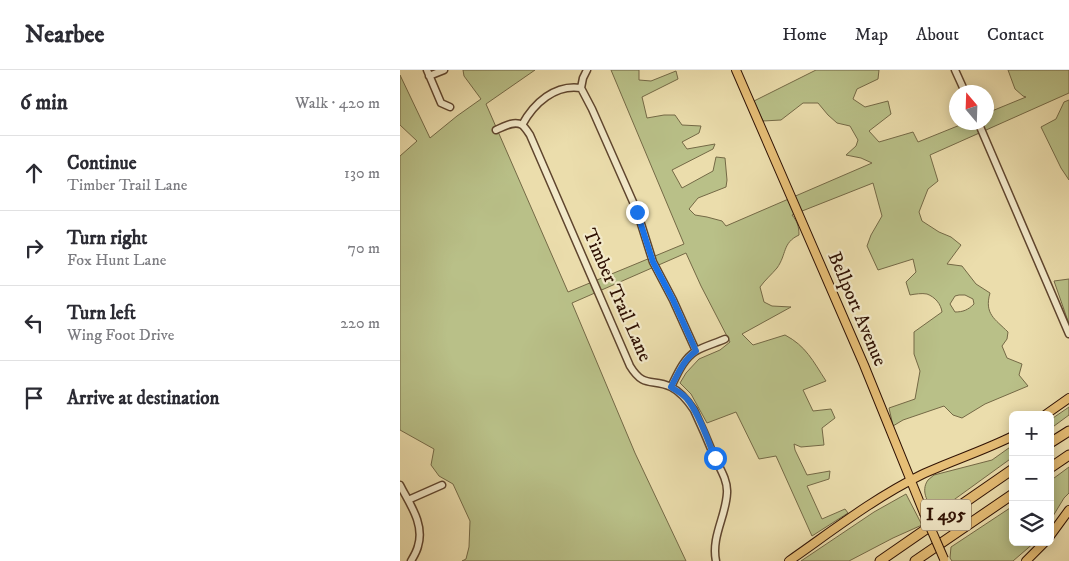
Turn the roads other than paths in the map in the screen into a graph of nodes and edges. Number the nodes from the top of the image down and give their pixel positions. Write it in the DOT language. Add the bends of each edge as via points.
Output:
graph roads {
  1 [pos="444,70"];
  2 [pos="587,70"];
  3 [pos="736,70"];
  4 [pos="955,70"];
  5 [pos="428,73"];
  6 [pos="962,85"];
  7 [pos="581,88"];
  8 [pos="450,107"];
  9 [pos="522,125"];
  10 [pos="496,130"];
  11 [pos="981,130"];
  12 [pos="1069,334"];
  13 [pos="725,339"];
  14 [pos="696,351"];
  15 [pos="671,387"];
  16 [pos="1069,398"];
  17 [pos="1051,411"];
  18 [pos="1069,430"];
  19 [pos="1009,438"];
  20 [pos="1054,441"];
  21 [pos="1069,455"];
  22 [pos="1054,465"];
  23 [pos="1009,472"];
  24 [pos="911,480"];
  25 [pos="400,485"];
  26 [pos="442,485"];
  27 [pos="1009,497"];
  28 [pos="408,500"];
  29 [pos="1069,510"];
  30 [pos="1054,531"];
  31 [pos="1040,546"];
  32 [pos="888,555"];
  33 [pos="945,560"];
  34 [pos="412,561"];
  35 [pos="716,561"];
  36 [pos="789,561"];
  37 [pos="872,561"];
  38 [pos="880,561"];
  39 [pos="915,561"];
  40 [pos="1026,561"];
  1 -- 5 [label="street"];
  2 -- 7 [label="street"];
  3 -- 24 [label="main road, Bellport Avenue"];
  4 -- 6 [label="street"];
  5 -- 8 [label="street" via="441,103"];
  7 -- 9 [label="street" via="556,91 531,110"];
  7 -- 14 [label="street" via="637,212 653,262"];
  9 -- 10 [label="street" via="509,124"];
  9 -- 15 [label="street, Timber Trail Lane" via="530,135 635,375 641,380"];
  11 -- 12 [label="street"];
  13 -- 14 [label="street"];
  14 -- 15 [label="street" via="682,366"];
  15 -- 35 [label="street, Timber Trail Lane" via="694,410 724,477 726,502 717,534"];
  16 -- 17 [label="main road"];
  18 -- 20 [label="highway"];
  19 -- 24 [label="main road"];
  21 -- 22 [label="highway"];
  23 -- 32 [label="highway, I 495"];
  24 -- 33 [label="main road, Bellport Avenue, bridge"];
  24 -- 36 [label="main road"];
  25 -- 28 [label="street"];
  26 -- 28 [label="street"];
  27 -- 39 [label="highway, I 495"];
  28 -- 34 [label="street" via="418,518 420,534"];
  29 -- 30 [label="main road"];
  31 -- 40 [label="main road"];
  32 -- 37 [label="highway"];
  32 -- 38 [label="highway, I 495"];
}
